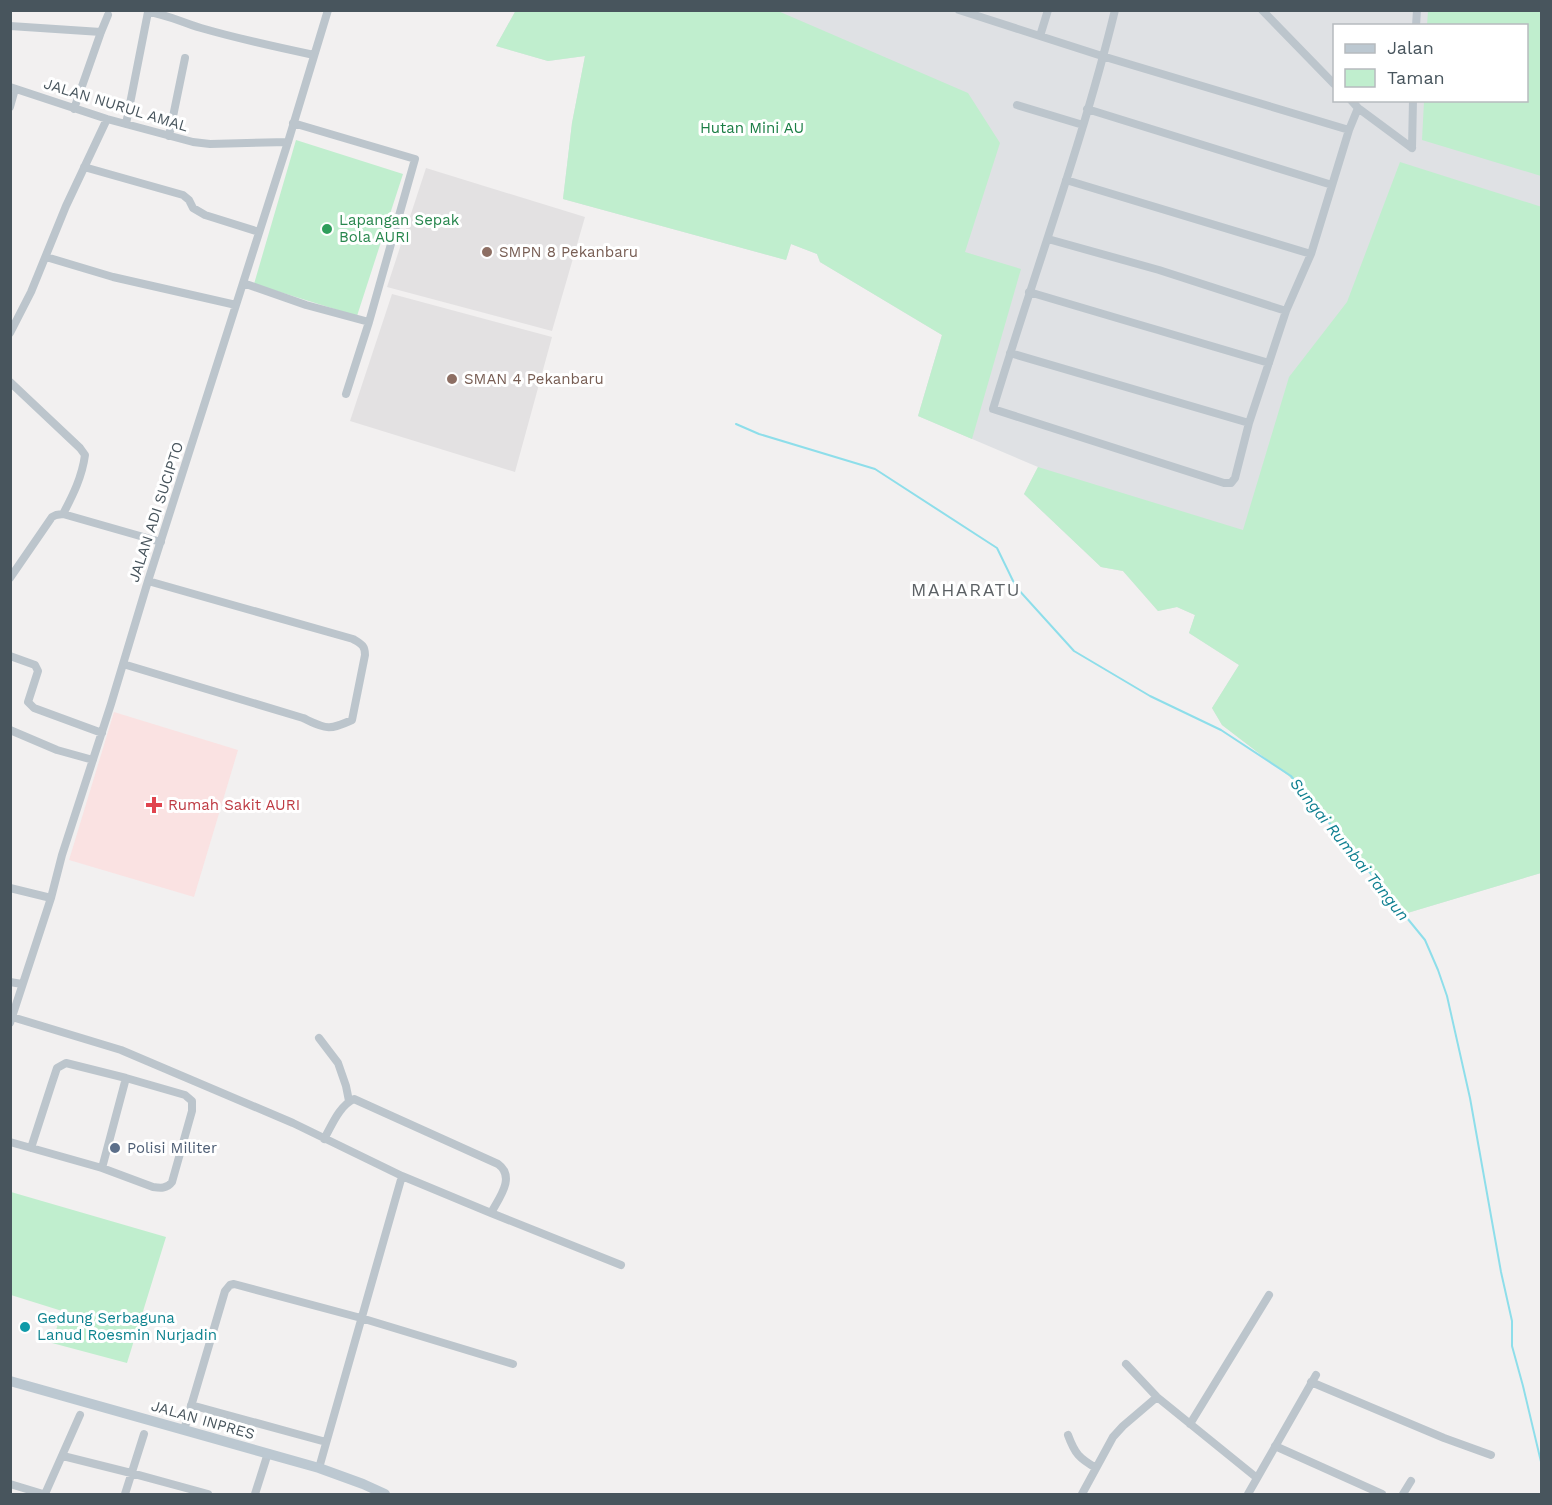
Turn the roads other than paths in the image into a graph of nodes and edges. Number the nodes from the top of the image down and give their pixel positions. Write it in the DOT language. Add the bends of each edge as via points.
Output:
graph roads {
  1 [pos="328,10"];
  2 [pos="959,10"];
  3 [pos="1048,10"];
  4 [pos="1115,10"];
  5 [pos="1262,10"];
  6 [pos="146,11"];
  7 [pos="108,15"];
  8 [pos="10,26"];
  9 [pos="100,32"];
  10 [pos="1040,36"];
  11 [pos="314,55"];
  12 [pos="1102,56"];
  13 [pos="185,58"];
  14 [pos="1333,82"];
  15 [pos="13,88"];
  16 [pos="1352,102"];
  17 [pos="1413,102"];
  18 [pos="1017,105"];
  19 [pos="10,107"];
  20 [pos="1358,108"];
  21 [pos="74,109"];
  22 [pos="1087,109"];
  23 [pos="106,120"];
  24 [pos="294,123"];
  25 [pos="126,124"];
  26 [pos="1083,125"];
  27 [pos="1349,130"];
  28 [pos="169,136"];
  29 [pos="288,142"];
  30 [pos="84,167"];
  31 [pos="1066,180"];
  32 [pos="1332,185"];
  33 [pos="259,232"];
  34 [pos="1048,239"];
  35 [pos="1311,254"];
  36 [pos="46,257"];
  37 [pos="243,283"];
  38 [pos="1029,292"];
  39 [pos="236,305"];
  40 [pos="1286,311"];
  41 [pos="369,322"];
  42 [pos="10,333"];
  43 [pos="1010,352"];
  44 [pos="1269,363"];
  45 [pos="10,381"];
  46 [pos="346,394"];
  47 [pos="1249,423"];
  48 [pos="63,514"];
  49 [pos="161,542"];
  50 [pos="10,578"];
  51 [pos="148,581"];
  52 [pos="10,656"];
  53 [pos="123,664"];
  54 [pos="10,729"];
  55 [pos="102,733"];
  56 [pos="93,760"];
  57 [pos="10,888"];
  58 [pos="51,898"];
  59 [pos="10,982"];
  60 [pos="22,984"];
  61 [pos="11,1020"];
  62 [pos="319,1038"];
  63 [pos="126,1078"];
  64 [pos="349,1101"];
  65 [pos="324,1139"];
  66 [pos="10,1142"];
  67 [pos="31,1148"];
  68 [pos="102,1168"];
  69 [pos="402,1176"];
  70 [pos="491,1213"];
  71 [pos="621,1264"];
  72 [pos="1269,1295"];
  73 [pos="360,1318"];
  74 [pos="513,1364"];
  75 [pos="1126,1364"];
  76 [pos="10,1382"];
  77 [pos="1157,1397"];
  78 [pos="191,1405"];
  79 [pos="80,1415"];
  80 [pos="1190,1424"];
  81 [pos="184,1430"];
  82 [pos="144,1434"];
  83 [pos="1068,1436"];
  84 [pos="326,1442"];
  85 [pos="1275,1446"];
  86 [pos="268,1454"];
  87 [pos="1491,1455"];
  88 [pos="63,1456"];
  89 [pos="319,1468"];
  90 [pos="1096,1468"];
  91 [pos="131,1473"];
  92 [pos="1257,1478"];
  93 [pos="1410,1481"];
  94 [pos="10,1484"];
  95 [pos="1084,1492"];
  96 [pos="44,1494"];
  97 [pos="125,1494"];
  98 [pos="208,1494"];
  99 [pos="255,1494"];
  100 [pos="386,1494"];
  101 [pos="1095,1494"];
  102 [pos="1248,1494"];
  103 [pos="1382,1494"];
  104 [pos="1403,1494"];
  1 -- 11 [label="street, JALAN ADI SUCIPTO"];
  2 -- 10 [label="street"];
  3 -- 10 [label="street"];
  4 -- 12 [label="street"];
  5 -- 14 [label="street"];
  6 -- 11 [label="street"];
  6 -- 25 [label="street"];
  7 -- 9 [label="street"];
  8 -- 9 [label="street"];
  9 -- 21 [label="street"];
  10 -- 12 [label="street"];
  11 -- 24 [label="street, JALAN ADI SUCIPTO"];
  12 -- 22 [label="street"];
  12 -- 27 [label="street"];
  13 -- 28 [label="street"];
  15 -- 19 [label="street"];
  15 -- 21 [label="street, JALAN NURUL AMAL"];
  16 -- 20 [label="street"];
  17 -- 20 [label="street" via="1412,148"];
  18 -- 26 [label="street"];
  20 -- 27 [label="street"];
  21 -- 23 [label="street, JALAN NURUL AMAL"];
  22 -- 26 [label="street"];
  22 -- 32 [label="street"];
  23 -- 25 [label="street, JALAN NURUL AMAL"];
  23 -- 30 [label="street"];
  24 -- 29 [label="street, JALAN ADI SUCIPTO"];
  24 -- 41 [label="street" via="415,159"];
  25 -- 28 [label="street, JALAN NURUL AMAL"];
  26 -- 31 [label="street"];
  27 -- 32 [label="street"];
  28 -- 29 [label="street, JALAN NURUL AMAL" via="210,144"];
  29 -- 33 [label="street, JALAN ADI SUCIPTO"];
  30 -- 33 [label="street" via="183,195 205,215"];
  30 -- 36 [label="street"];
  31 -- 34 [label="street"];
  31 -- 35 [label="street"];
  32 -- 35 [label="street"];
  33 -- 37 [label="street, JALAN ADI SUCIPTO"];
  34 -- 38 [label="street"];
  34 -- 40 [label="street"];
  35 -- 40 [label="street"];
  36 -- 39 [label="street" via="124,280"];
  36 -- 42 [label="street"];
  37 -- 39 [label="street, JALAN ADI SUCIPTO"];
  37 -- 41 [label="street"];
  38 -- 43 [label="street"];
  38 -- 44 [label="street"];
  39 -- 49 [label="street, JALAN ADI SUCIPTO"];
  40 -- 44 [label="street"];
  41 -- 46 [label="street"];
  43 -- 47 [label="street"];
  43 -- 47 [label="street" via="993,409 1224,483 1232,483 1235,478"];
  44 -- 47 [label="street"];
  45 -- 48 [label="street" via="85,455 78,485"];
  48 -- 49 [label="street"];
  48 -- 50 [label="street" via="52,517"];
  49 -- 51 [label="street, JALAN ADI SUCIPTO"];
  51 -- 53 [label="street, JALAN ADI SUCIPTO"];
  51 -- 53 [label="street" via="362,644 365,655 352,720 323,728 303,718"];
  52 -- 55 [label="street" via="37,667 30,706"];
  53 -- 55 [label="street, JALAN ADI SUCIPTO"];
  54 -- 56 [label="street" via="57,750"];
  55 -- 56 [label="street, JALAN ADI SUCIPTO"];
  56 -- 58 [label="street, JALAN ADI SUCIPTO"];
  57 -- 58 [label="street"];
  58 -- 60 [label="street, JALAN ADI SUCIPTO"];
  59 -- 60 [label="street"];
  60 -- 61 [label="street, JALAN ADI SUCIPTO"];
  61 -- 65 [label="street" via="121,1050"];
  62 -- 64 [label="street" via="338,1063"];
  63 -- 67 [label="street" via="66,1063 57,1068"];
  63 -- 68 [label="street"];
  63 -- 68 [label="street" via="185,1095 192,1101 192,1111 170,1185 153,1187"];
  64 -- 65 [label="street"];
  64 -- 70 [label="street" via="354,1099 505,1169 504,1190"];
  65 -- 69 [label="street"];
  66 -- 67 [label="street"];
  67 -- 68 [label="street"];
  69 -- 70 [label="street"];
  69 -- 73 [label="street"];
  70 -- 71 [label="street"];
  72 -- 80 [label="street"];
  73 -- 74 [label="street"];
  73 -- 78 [label="street" via="242,1285 230,1286 225,1291"];
  73 -- 84 [label="street"];
  75 -- 77 [label="street"];
  76 -- 81 [label="main road, JALAN INPRES"];
  77 -- 80 [label="street"];
  77 -- 90 [label="street" via="1113,1437"];
  78 -- 81 [label="street"];
  78 -- 84 [label="street"];
  79 -- 88 [label="street"];
  80 -- 92 [label="street"];
  81 -- 86 [label="main road, JALAN INPRES"];
  82 -- 91 [label="street"];
  83 -- 90 [label="street" via="1074,1451"];
  84 -- 89 [label="street"];
  85 -- 87 [label="street" via="1313,1378 1435,1435"];
  85 -- 92 [label="street"];
  85 -- 103 [label="street"];
  86 -- 89 [label="main road, JALAN INPRES"];
  86 -- 99 [label="street"];
  88 -- 91 [label="street"];
  88 -- 96 [label="street"];
  89 -- 100 [label="main road, JALAN INPRES"];
  90 -- 95 [label="street"];
  91 -- 97 [label="street"];
  91 -- 98 [label="street"];
  92 -- 102 [label="street"];
  93 -- 104 [label="street"];
  94 -- 96 [label="street"];
  95 -- 101 [label="street"];
}
